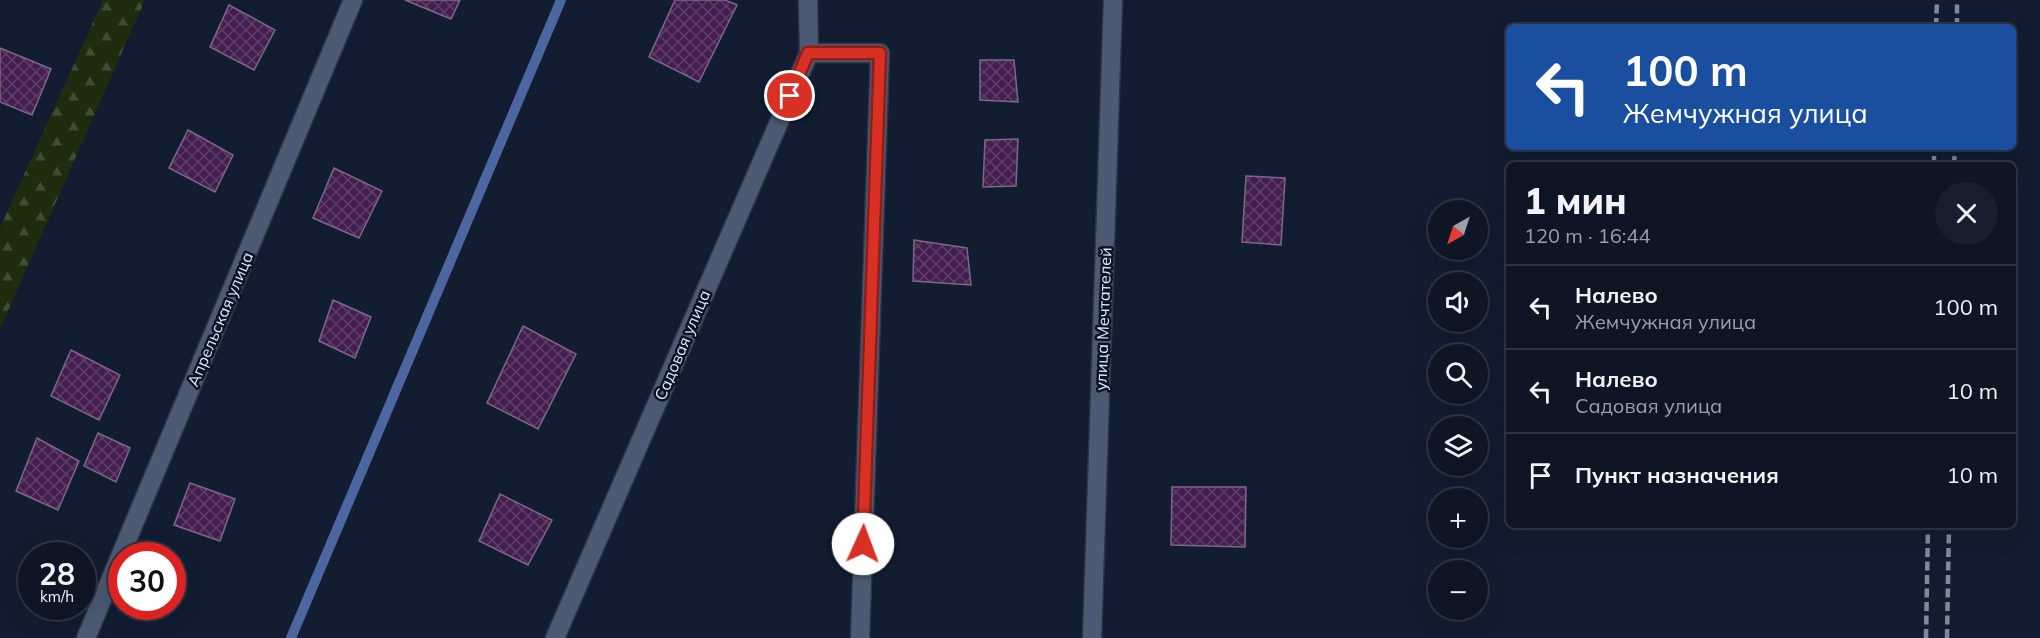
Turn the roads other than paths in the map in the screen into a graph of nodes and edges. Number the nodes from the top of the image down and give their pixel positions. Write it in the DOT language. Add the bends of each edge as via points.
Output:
graph roads {
  1 [pos="353,0"];
  2 [pos="808,0"];
  3 [pos="1113,0"];
  4 [pos="808,53"];
  5 [pos="86,638"];
  6 [pos="555,638"];
  7 [pos="860,638"];
  8 [pos="1092,638"];
  1 -- 5 [label="street, Апрельская улица"];
  2 -- 4 [label="street"];
  3 -- 8 [label="street, улица Мечтателей"];
  4 -- 6 [label="street, Садовая улица"];
  4 -- 7 [label="street" via="880,53"];
}
